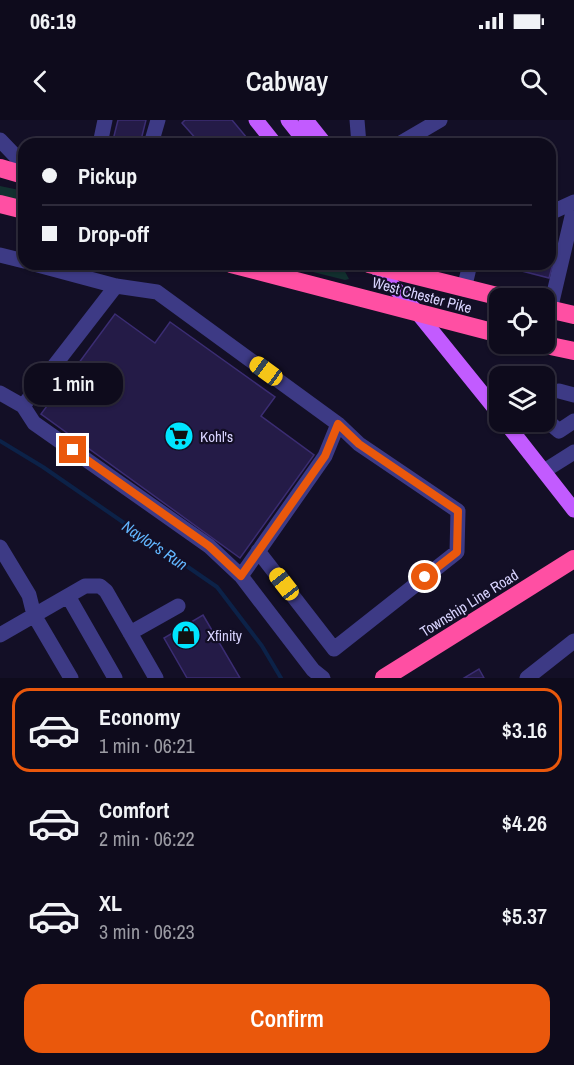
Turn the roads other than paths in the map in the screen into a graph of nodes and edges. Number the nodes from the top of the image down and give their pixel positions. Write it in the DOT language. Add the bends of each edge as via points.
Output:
graph roads {
  1 [pos="105,120"];
  2 [pos="158,120"];
  3 [pos="256,120"];
  4 [pos="288,120"];
  5 [pos="306,120"];
  6 [pos="357,120"];
  7 [pos="440,120"];
  8 [pos="101,138"];
  9 [pos="153,138"];
  10 [pos="270,138"];
  11 [pos="302,138"];
  12 [pos="321,138"];
  13 [pos="358,138"];
  14 [pos="409,138"];
  15 [pos="0,140"];
  16 [pos="18,159"];
  17 [pos="0,168"];
  18 [pos="18,172"];
  19 [pos="574,202"];
  20 [pos="0,204"];
  21 [pos="18,208"];
  22 [pos="574,208"];
  23 [pos="556,210"];
  24 [pos="0,255"];
  25 [pos="18,260"];
  26 [pos="56,270"];
  27 [pos="255,270"];
  28 [pos="378,270"];
  29 [pos="402,270"];
  30 [pos="405,270"];
  31 [pos="469,270"];
  32 [pos="116,286"];
  33 [pos="553,288"];
  34 [pos="464,289"];
  35 [pos="489,294"];
  36 [pos="416,311"];
  37 [pos="555,311"];
  38 [pos="574,315"];
  39 [pos="489,331"];
  40 [pos="555,347"];
  41 [pos="574,351"];
  42 [pos="559,391"];
  43 [pos="0,393"];
  44 [pos="574,395"];
  45 [pos="489,401"];
  46 [pos="23,406"];
  47 [pos="574,421"];
  48 [pos="338,424"];
  49 [pos="555,428"];
  50 [pos="513,432"];
  51 [pos="574,452"];
  52 [pos="544,471"];
  53 [pos="574,510"];
  54 [pos="0,547"];
  55 [pos="258,551"];
  56 [pos="574,559"];
  57 [pos="241,576"];
  58 [pos="68,596"];
  59 [pos="178,606"];
  60 [pos="34,615"];
  61 [pos="130,633"];
  62 [pos="0,635"];
  63 [pos="574,641"];
  64 [pos="317,675"];
  65 [pos="394,675"];
  66 [pos="151,676"];
  67 [pos="71,678"];
  68 [pos="116,678"];
  69 [pos="527,678"];
  1 -- 8 [label="street"];
  2 -- 9 [label="street"];
  3 -- 10 [label="main road"];
  4 -- 11 [label="main road"];
  5 -- 12 [label="main road"];
  6 -- 13 [label="street"];
  7 -- 14 [label="street"];
  15 -- 16 [label="street"];
  17 -- 18 [label="highway"];
  19 -- 23 [label="street"];
  20 -- 21 [label="highway"];
  22 -- 33 [label="street"];
  24 -- 25 [label="street"];
  26 -- 32 [label="street"];
  27 -- 36 [label="highway, West Chester Pike"];
  28 -- 36 [label="main road"];
  29 -- 36 [label="main road"];
  30 -- 34 [label="highway, West Chester Pike"];
  31 -- 34 [label="street"];
  32 -- 46 [label="street"];
  32 -- 48 [label="street" via="157,292"];
  34 -- 35 [label="highway, West Chester Pike"];
  36 -- 39 [label="highway, West Chester Pike"];
  36 -- 45 [label="main road"];
  37 -- 38 [label="highway"];
  40 -- 41 [label="highway"];
  42 -- 44 [label="street"];
  43 -- 46 [label="street"];
  46 -- 57 [label="street" via="34,423 209,546"];
  47 -- 49 [label="street" via="559,431"];
  48 -- 55 [label="street" via="325,456"];
  48 -- 55 [label="street" via="359,444 458,511 457,552 334,649"];
  50 -- 52 [label="main road"];
  51 -- 52 [label="street"];
  52 -- 53 [label="main road"];
  54 -- 60 [label="street" via="29,595"];
  55 -- 57 [label="street"];
  56 -- 65 [label="highway, Township Line Road"];
  57 -- 64 [label="street"];
  58 -- 60 [label="street"];
  58 -- 61 [label="street" via="85,586 100,586"];
  58 -- 68 [label="street"];
  59 -- 61 [label="street"];
  60 -- 62 [label="street"];
  60 -- 67 [label="street"];
  61 -- 66 [label="street"];
  63 -- 69 [label="street"];
}
